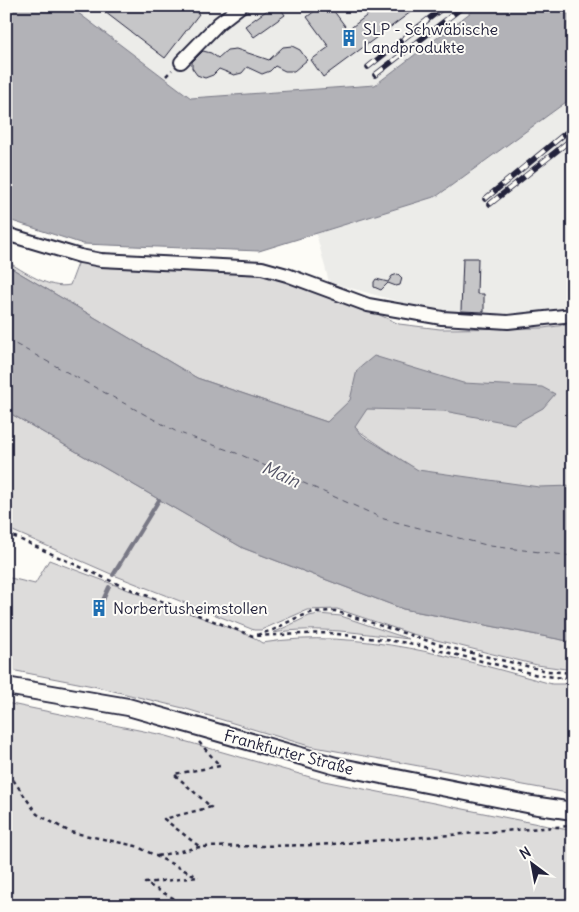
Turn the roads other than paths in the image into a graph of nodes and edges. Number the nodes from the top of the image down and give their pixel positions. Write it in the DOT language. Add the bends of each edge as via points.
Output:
graph roads {
  1 [pos="242,6"];
  2 [pos="180,62"];
  3 [pos="6,234"];
  4 [pos="573,315"];
  5 [pos="6,686"];
  6 [pos="573,811"];
  1 -- 2 [label="street" via="219,23"];
  3 -- 4 [label="street" via="101,260 262,268 368,305 442,318 508,322"];
  5 -- 6 [label="main road, Frankfurter Straße" via="128,707 336,766"];
}
